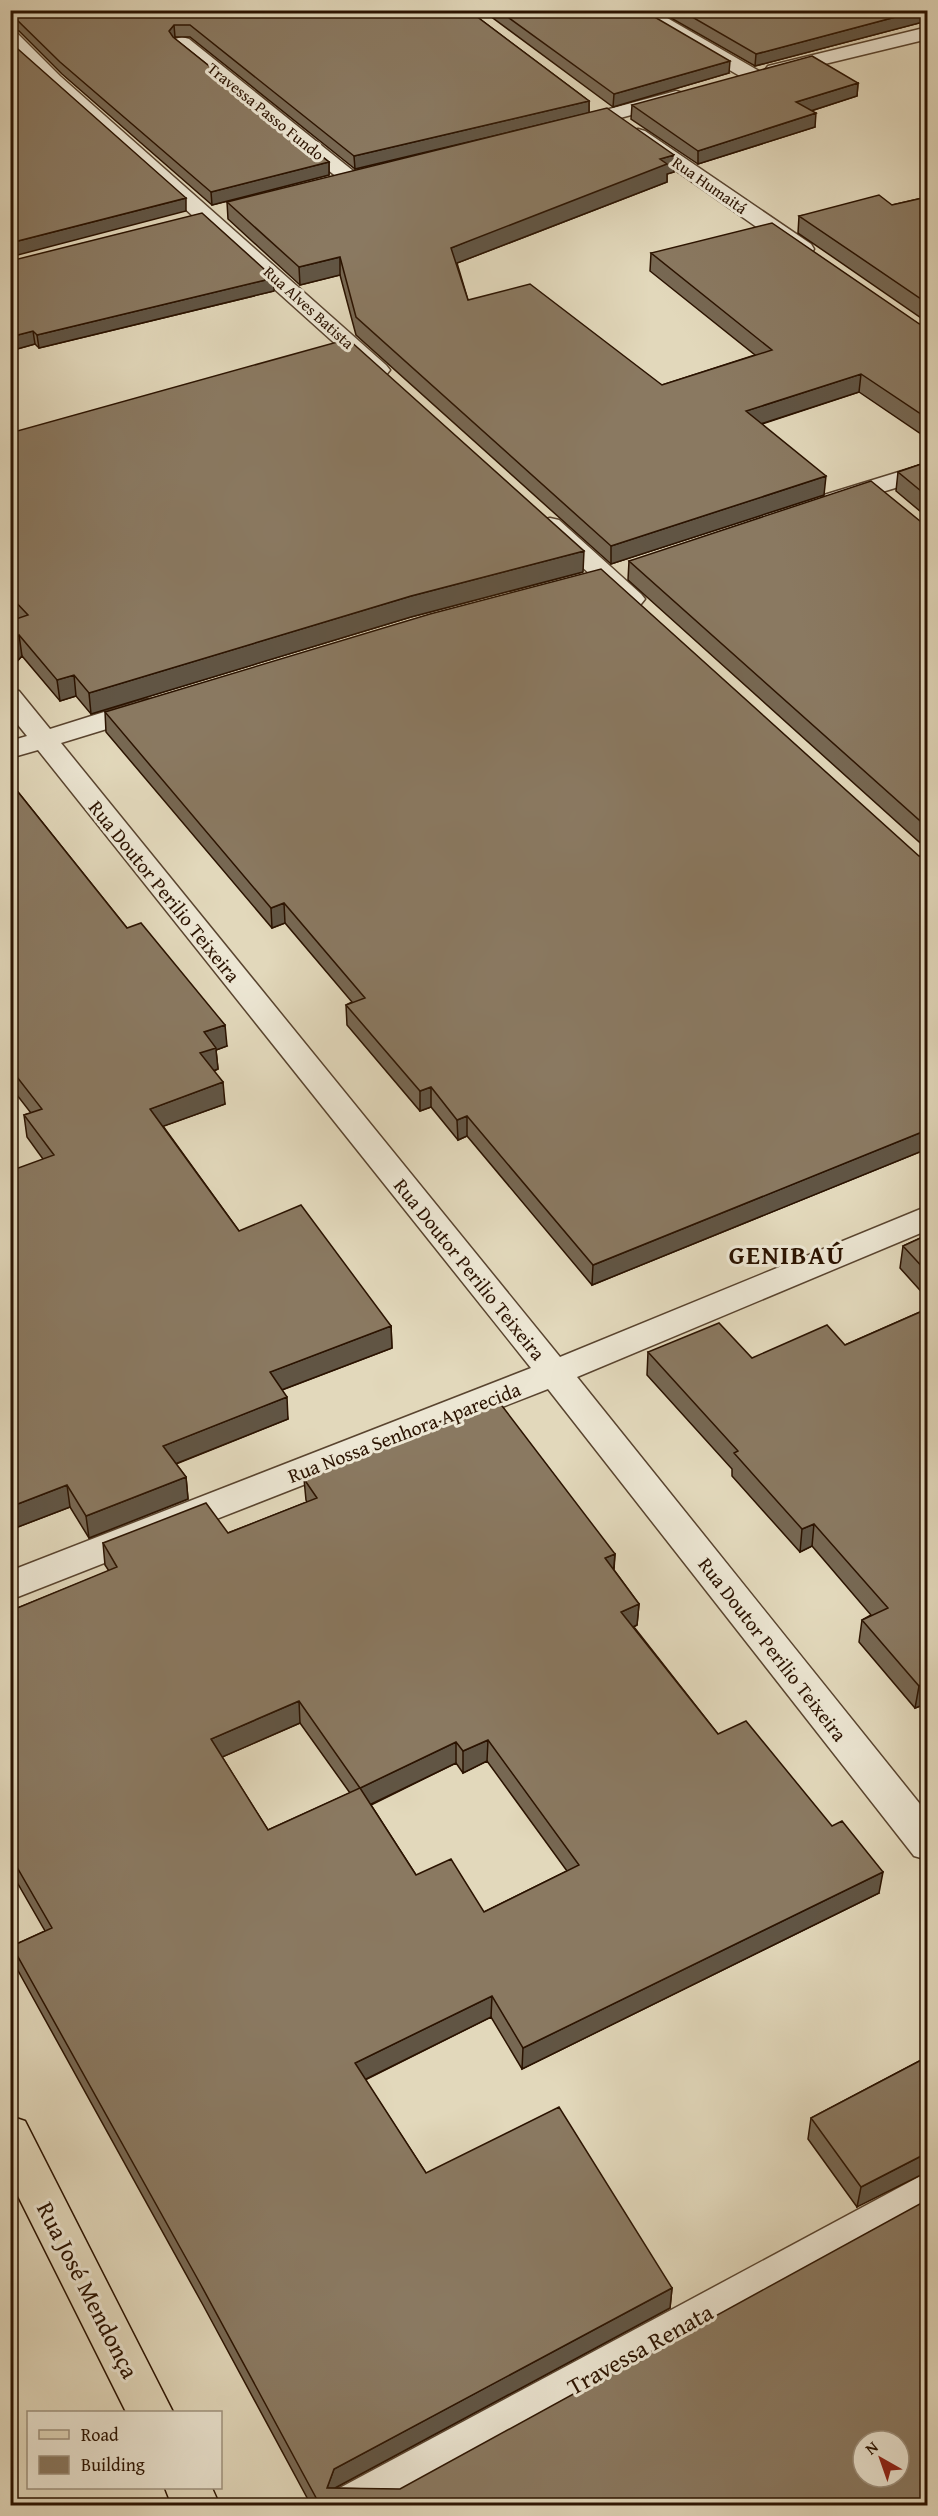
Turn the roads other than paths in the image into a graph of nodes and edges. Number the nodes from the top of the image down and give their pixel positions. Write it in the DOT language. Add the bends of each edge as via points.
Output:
graph roads {
  1 [pos="651,10"];
  2 [pos="927,33"];
  3 [pos="10,37"];
  4 [pos="182,43"];
  5 [pos="752,75"];
  6 [pos="730,81"];
  7 [pos="697,91"];
  8 [pos="590,102"];
  9 [pos="609,116"];
  10 [pos="553,129"];
  11 [pos="372,173"];
  12 [pos="350,178"];
  13 [pos="327,184"];
  14 [pos="824,264"];
  15 [pos="398,387"];
  16 [pos="927,470"];
  17 [pos="872,487"];
  18 [pos="896,507"];
  19 [pos="806,509"];
  20 [pos="537,513"];
  21 [pos="650,616"];
  22 [pos="10,697"];
  23 [pos="169,701"];
  24 [pos="43,740"];
  25 [pos="10,750"];
  26 [pos="927,1217"];
  27 [pos="554,1373"];
  28 [pos="10,1586"];
  29 [pos="927,1844"];
  30 [pos="10,2135"];
  31 [pos="927,2192"];
  32 [pos="149,2411"];
  33 [pos="189,2489"];
  34 [pos="197,2505"];
  35 [pos="353,2505"];
  1 -- 5 [label="street" via="654,18"];
  2 -- 5 [label="street"];
  3 -- 15 [label="street, Rua Alves Batista" via="53,80"];
  4 -- 12 [label="street, Travessa Passo Fundo"];
  5 -- 6 [label="street"];
  7 -- 9 [label="street"];
  8 -- 9 [label="street, Rua Humaitá"];
  9 -- 10 [label="street"];
  9 -- 14 [label="street, Rua Humaitá"];
  11 -- 12 [label="street"];
  12 -- 13 [label="street"];
  16 -- 17 [label="street"];
  17 -- 18 [label="street"];
  17 -- 19 [label="street"];
  20 -- 21 [label="street"];
  22 -- 24 [label="street, Rua Doutor Perilio Teixeira"];
  23 -- 24 [label="street"];
  24 -- 25 [label="street"];
  24 -- 27 [label="street, Rua Doutor Perilio Teixeira"];
  26 -- 27 [label="street, Rua Nossa Senhora Aparecida"];
  27 -- 28 [label="street, Rua Nossa Senhora Aparecida"];
  27 -- 29 [label="street, Rua Doutor Perilio Teixeira"];
  30 -- 32 [label="main road, Rua José Mendonça"];
  31 -- 35 [label="street, Travessa Renata"];
  33 -- 34 [label="main road"];
}
